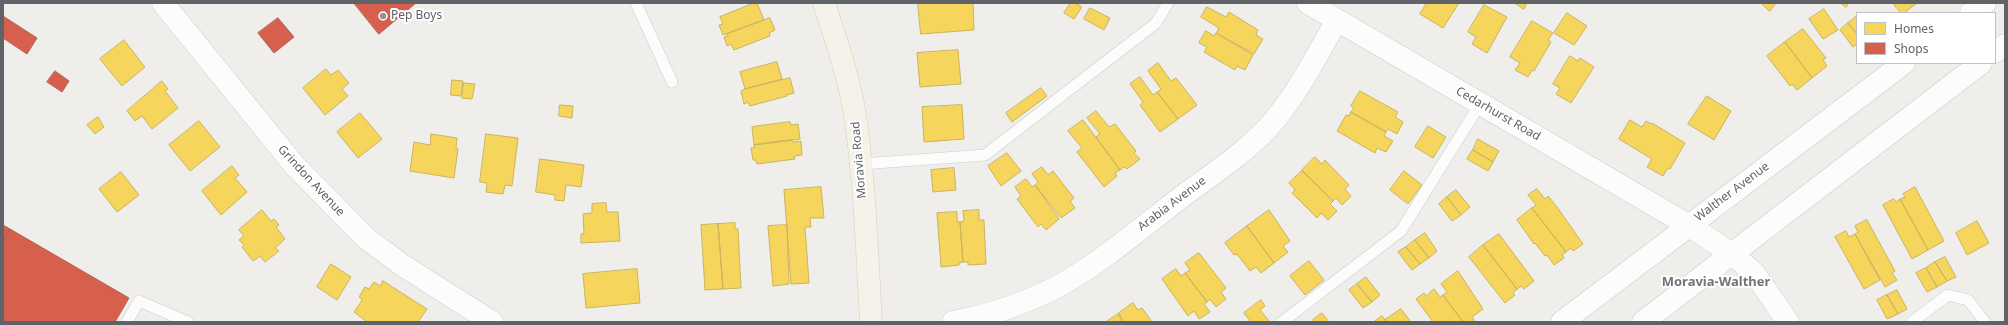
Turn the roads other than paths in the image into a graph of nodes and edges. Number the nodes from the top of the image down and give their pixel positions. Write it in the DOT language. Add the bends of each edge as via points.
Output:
graph roads {
  1 [pos="163,3"];
  2 [pos="636,3"];
  3 [pos="824,3"];
  4 [pos="1168,3"];
  5 [pos="1308,3"];
  6 [pos="1985,3"];
  7 [pos="1972,12"];
  8 [pos="1337,20"];
  9 [pos="2005,45"];
  10 [pos="1996,51"];
  11 [pos="1903,64"];
  12 [pos="1980,64"];
  13 [pos="672,82"];
  14 [pos="1480,104"];
  15 [pos="861,164"];
  16 [pos="1688,225"];
  17 [pos="1732,254"];
  18 [pos="127,322"];
  19 [pos="188,322"];
  20 [pos="491,322"];
  21 [pos="872,322"];
  22 [pos="953,322"];
  23 [pos="1282,322"];
  24 [pos="1562,322"];
  25 [pos="1643,322"];
  26 [pos="1788,322"];
  27 [pos="1912,322"];
  28 [pos="1986,322"];
  1 -- 20 [label="street, Grindon Avenue" via="294,166 366,238 402,265"];
  2 -- 13 [label="lane"];
  3 -- 15 [label="main road, Moravia Road" via="845,68 855,114"];
  4 -- 15 [label="lane" via="1156,23 985,155"];
  5 -- 8 [label="street, Cedarhurst Road"];
  6 -- 7 [label="street"];
  8 -- 14 [label="street, Cedarhurst Road"];
  8 -- 22 [label="street, Arabia Avenue" via="1297,92 1272,123 1243,151 1115,247 1051,290 1017,305 980,317"];
  9 -- 10 [label="street"];
  11 -- 16 [label="street, Walther Avenue"];
  12 -- 17 [label="street"];
  14 -- 16 [label="street, Cedarhurst Road"];
  14 -- 23 [label="lane" via="1401,232"];
  15 -- 21 [label="main road, Moravia Road"];
  16 -- 17 [label="street, Cedarhurst Road"];
  16 -- 24 [label="street, Walther Avenue"];
  17 -- 25 [label="street"];
  17 -- 26 [label="street" via="1754,273"];
  18 -- 19 [label="lane" via="140,301"];
  27 -- 28 [label="lane" via="1948,296 1968,300"];
}
